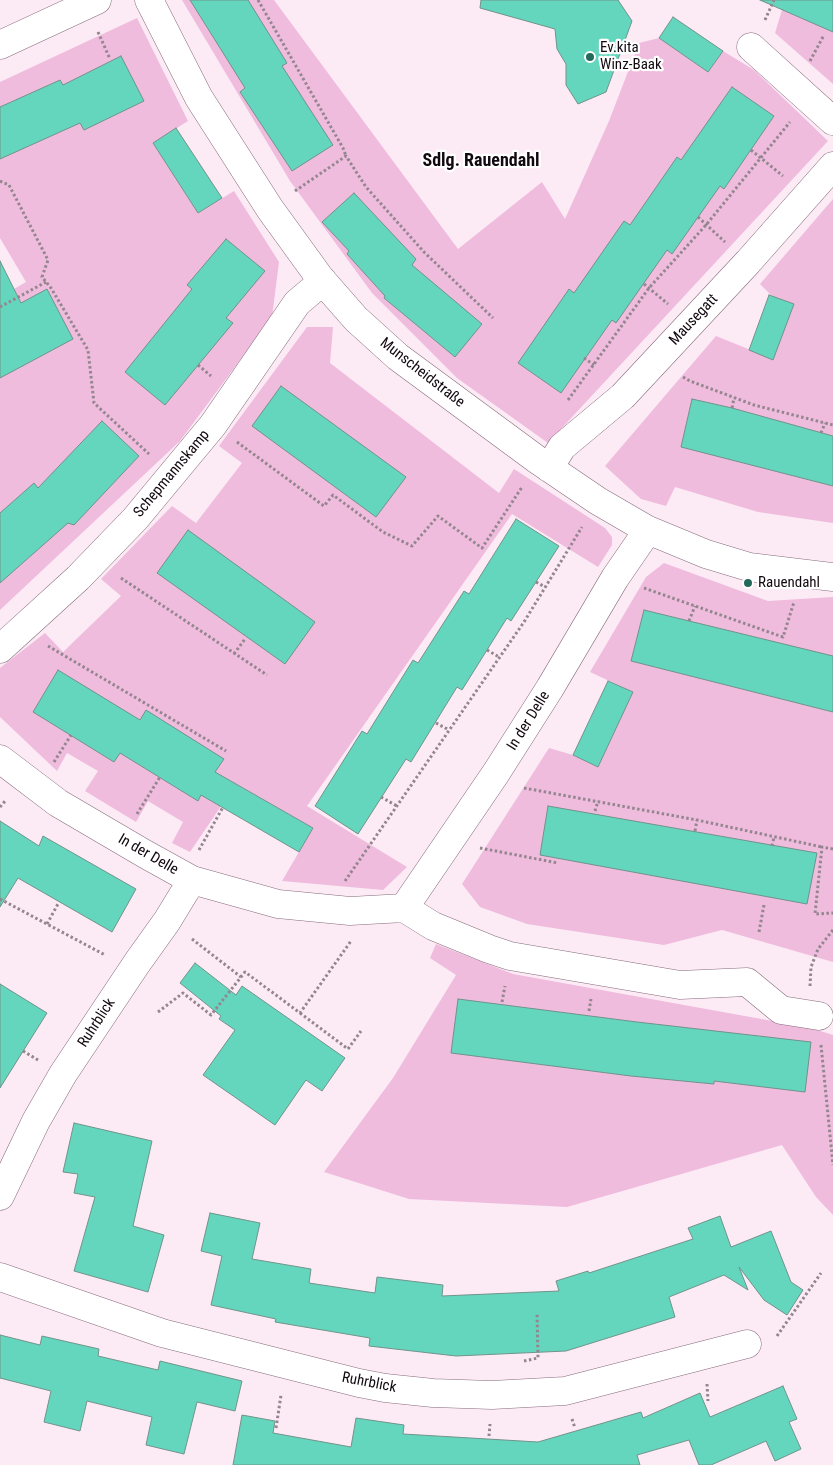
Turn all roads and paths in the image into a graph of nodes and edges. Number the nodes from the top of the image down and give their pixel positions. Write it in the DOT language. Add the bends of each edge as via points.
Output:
graph roads {
  1 [pos="97,0"];
  2 [pos="148,0"];
  3 [pos="258,0"];
  4 [pos="0,45"];
  5 [pos="751,47"];
  6 [pos="809,98"];
  7 [pos="833,121"];
  8 [pos="750,150"];
  9 [pos="346,156"];
  10 [pos="761,159"];
  11 [pos="833,166"];
  12 [pos="0,181"];
  13 [pos="270,209"];
  14 [pos="698,217"];
  15 [pos="706,225"];
  16 [pos="323,281"];
  17 [pos="46,282"];
  18 [pos="644,284"];
  19 [pos="650,288"];
  20 [pos="0,308"];
  21 [pos="494,318"];
  22 [pos="584,358"];
  23 [pos="657,360"];
  24 [pos="594,365"];
  25 [pos="734,398"];
  26 [pos="566,402"];
  27 [pos="732,408"];
  28 [pos="825,423"];
  29 [pos="214,425"];
  30 [pos="833,425"];
  31 [pos="821,433"];
  32 [pos="544,465"];
  33 [pos="172,475"];
  34 [pos="598,501"];
  35 [pos="648,530"];
  36 [pos="95,561"];
  37 [pos="833,577"];
  38 [pos="616,578"];
  39 [pos="536,582"];
  40 [pos="545,587"];
  41 [pos="695,606"];
  42 [pos="689,621"];
  43 [pos="21,630"];
  44 [pos="245,639"];
  45 [pos="783,644"];
  46 [pos="0,649"];
  47 [pos="487,650"];
  48 [pos="234,654"];
  49 [pos="499,657"];
  50 [pos="267,675"];
  51 [pos="436,723"];
  52 [pos="449,730"];
  53 [pos="226,751"];
  54 [pos="0,759"];
  55 [pos="496,773"];
  56 [pos="160,777"];
  57 [pos="381,797"];
  58 [pos="598,801"];
  59 [pos="397,806"];
  60 [pos="223,807"];
  61 [pos="595,811"];
  62 [pos="697,820"];
  63 [pos="695,831"];
  64 [pos="774,837"];
  65 [pos="120,839"];
  66 [pos="451,841"];
  67 [pos="772,846"];
  68 [pos="822,847"];
  69 [pos="833,849"];
  70 [pos="558,863"];
  71 [pos="188,878"];
  72 [pos="0,899"];
  73 [pos="59,902"];
  74 [pos="764,905"];
  75 [pos="404,908"];
  76 [pos="325,909"];
  77 [pos="373,910"];
  78 [pos="833,913"];
  79 [pos="167,921"];
  80 [pos="47,924"];
  81 [pos="759,932"];
  82 [pos="132,969"];
  83 [pos="241,977"];
  84 [pos="158,1012"];
  85 [pos="300,1013"];
  86 [pos="819,1016"];
  87 [pos="362,1030"];
  88 [pos="4,1179"];
  89 [pos="822,1273"];
  90 [pos="0,1277"];
  91 [pos="537,1313"];
  92 [pos="760,1343"];
  93 [pos="518,1394"];
  1 -- 4 [label="street"];
  2 -- 13 [label="street, Munscheidstraße" via="199,98"];
  3 -- 9 [label="path"];
  5 -- 6 [label="street"];
  6 -- 7 [label="street"];
  6 -- 10 [label="path"];
  8 -- 10 [label="path"];
  9 -- 13 [label="path"];
  9 -- 21 [label="path" via="366,187 424,252"];
  10 -- 15 [label="path"];
  11 -- 23 [label="street, Mausegatt"];
  12 -- 17 [label="path" via="9,185 48,260 42,277"];
  13 -- 16 [label="street, Munscheidstraße"];
  14 -- 15 [label="path"];
  15 -- 19 [label="path"];
  16 -- 29 [label="street, Schepmannskamp" via="297,303"];
  16 -- 32 [label="street, Munscheidstraße" via="356,319 398,357"];
  17 -- 20 [label="path"];
  17 -- 33 [label="path" via="88,350 94,403"];
  18 -- 19 [label="path"];
  19 -- 24 [label="path"];
  22 -- 24 [label="path"];
  23 -- 25 [label="path" via="690,381"];
  23 -- 32 [label="street, Mausegatt" via="623,396"];
  24 -- 26 [label="path"];
  25 -- 27 [label="path"];
  25 -- 28 [label="path"];
  28 -- 30 [label="path"];
  28 -- 31 [label="path"];
  29 -- 32 [label="path" via="324,506 332,495 383,532 412,546 438,516 482,548"];
  29 -- 33 [label="street, Schepmannskamp"];
  32 -- 34 [label="street, Munscheidstraße"];
  33 -- 36 [label="street, Schepmannskamp"];
  34 -- 35 [label="street, Munscheidstraße"];
  34 -- 40 [label="path"];
  35 -- 37 [label="street, Munscheidstraße" via="748,567"];
  35 -- 38 [label="street, In der Delle"];
  36 -- 43 [label="street, Schepmannskamp"];
  36 -- 48 [label="path"];
  38 -- 41 [label="path"];
  38 -- 55 [label="street, In der Delle"];
  39 -- 40 [label="path"];
  40 -- 49 [label="path"];
  41 -- 42 [label="path"];
  41 -- 45 [label="path" via="783,637"];
  43 -- 46 [label="street, Schepmannskamp"];
  43 -- 53 [label="path"];
  44 -- 48 [label="path"];
  47 -- 49 [label="path"];
  48 -- 50 [label="path"];
  49 -- 52 [label="path"];
  51 -- 52 [label="path"];
  52 -- 59 [label="path"];
  54 -- 65 [label="street, In der Delle" via="58,803"];
  55 -- 58 [label="path" via="520,787"];
  55 -- 66 [label="street, In der Delle"];
  56 -- 65 [label="path"];
  57 -- 59 [label="path"];
  58 -- 61 [label="path"];
  58 -- 62 [label="path"];
  59 -- 76 [label="path"];
  60 -- 71 [label="path"];
  62 -- 63 [label="path"];
  62 -- 64 [label="path"];
  64 -- 67 [label="path"];
  64 -- 68 [label="path"];
  65 -- 71 [label="street, In der Delle"];
  66 -- 70 [label="path"];
  66 -- 75 [label="street, In der Delle"];
  68 -- 69 [label="path"];
  68 -- 78 [label="path" via="815,914"];
  71 -- 76 [label="street, In der Delle" via="278,904"];
  71 -- 79 [label="street, Ruhrblick"];
  72 -- 80 [label="path"];
  73 -- 80 [label="path"];
  74 -- 81 [label="path"];
  75 -- 77 [label="street, In der Delle"];
  75 -- 86 [label="street" via="433,926 510,956 680,986 747,982 781,1010"];
  76 -- 77 [label="street, In der Delle"];
  77 -- 85 [label="path"];
  79 -- 82 [label="street, Ruhrblick"];
  79 -- 83 [label="path"];
  80 -- 82 [label="path"];
  82 -- 88 [label="street, Ruhrblick" via="63,1074"];
  83 -- 84 [label="path" via="210,1015 183,993"];
  83 -- 85 [label="path" via="245,972"];
  85 -- 87 [label="path" via="348,1048"];
  89 -- 92 [label="path"];
  90 -- 93 [label="street, Ruhrblick" via="162,1333 359,1383 433,1393"];
  91 -- 93 [label="path" via="538,1358 513,1363"];
  92 -- 93 [label="street, Ruhrblick" via="565,1391"];
}
